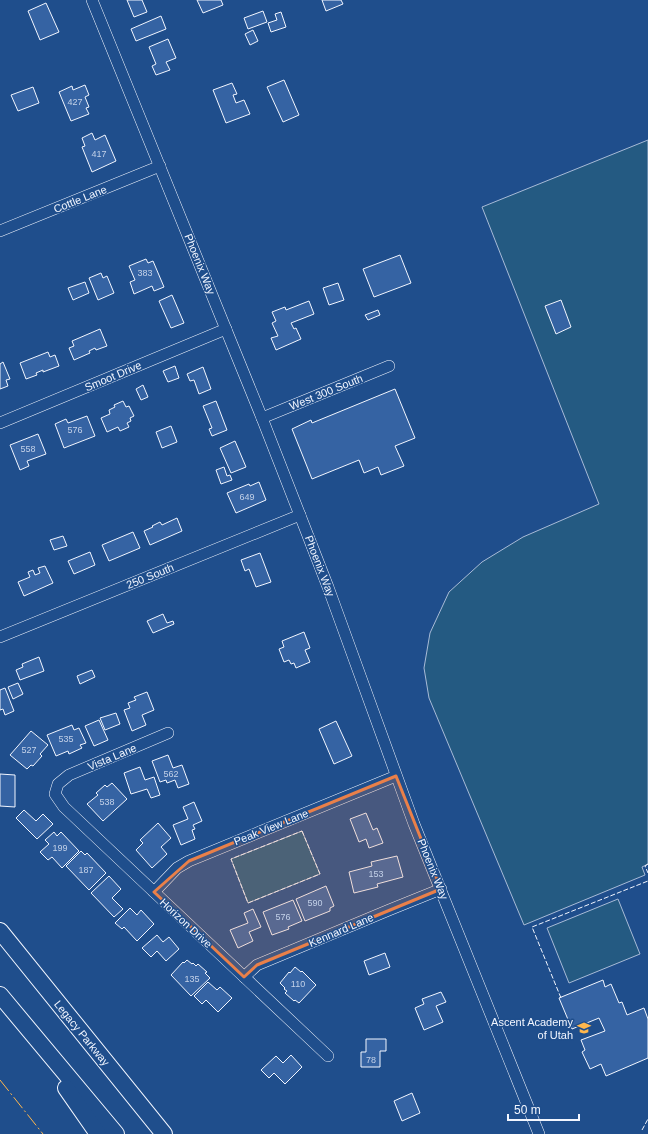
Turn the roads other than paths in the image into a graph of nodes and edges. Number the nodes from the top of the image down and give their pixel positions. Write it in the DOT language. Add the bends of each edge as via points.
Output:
graph roads {
  1 [pos="92,0"];
  2 [pos="160,166"];
  3 [pos="0,231"];
  4 [pos="226,329"];
  5 [pos="389,366"];
  6 [pos="262,418"];
  7 [pos="0,423"];
  8 [pos="300,515"];
  9 [pos="0,637"];
  10 [pos="168,733"];
  11 [pos="396,776"];
  12 [pos="58,784"];
  13 [pos="441,889"];
  14 [pos="154,892"];
  15 [pos="0,931"];
  16 [pos="244,977"];
  17 [pos="0,995"];
  18 [pos="10,1008"];
  19 [pos="328,1056"];
  20 [pos="98,1134"];
  21 [pos="116,1134"];
  22 [pos="164,1134"];
  23 [pos="539,1134"];
  1 -- 2 [label="street, Phoenix Way"];
  2 -- 3 [label="street, Cottle Lane"];
  2 -- 4 [label="street, Phoenix Way"];
  4 -- 6 [label="street, Phoenix Way"];
  4 -- 7 [label="street, Smoot Drive"];
  5 -- 6 [label="street, West 300 South"];
  6 -- 8 [label="street, Phoenix Way"];
  8 -- 9 [label="street, 250 South"];
  8 -- 11 [label="street, Phoenix Way"];
  10 -- 12 [label="street, Vista Lane" via="69,775"];
  11 -- 13 [label="street, Phoenix Way"];
  11 -- 14 [label="street, Peak View Lane" via="189,861 177,868"];
  12 -- 14 [label="street, Horizon Drive" via="55,794 64,807"];
  13 -- 16 [label="street, Kennard Lane" via="258,965"];
  13 -- 23 [label="street, Phoenix Way"];
  14 -- 16 [label="street, Horizon Drive"];
  15 -- 22 [label="highway, Legacy Parkway"];
  16 -- 19 [label="street, Horizon Drive"];
  17 -- 18 [label="highway"];
  18 -- 20 [label="highway"];
  18 -- 21 [label="highway"];
}
